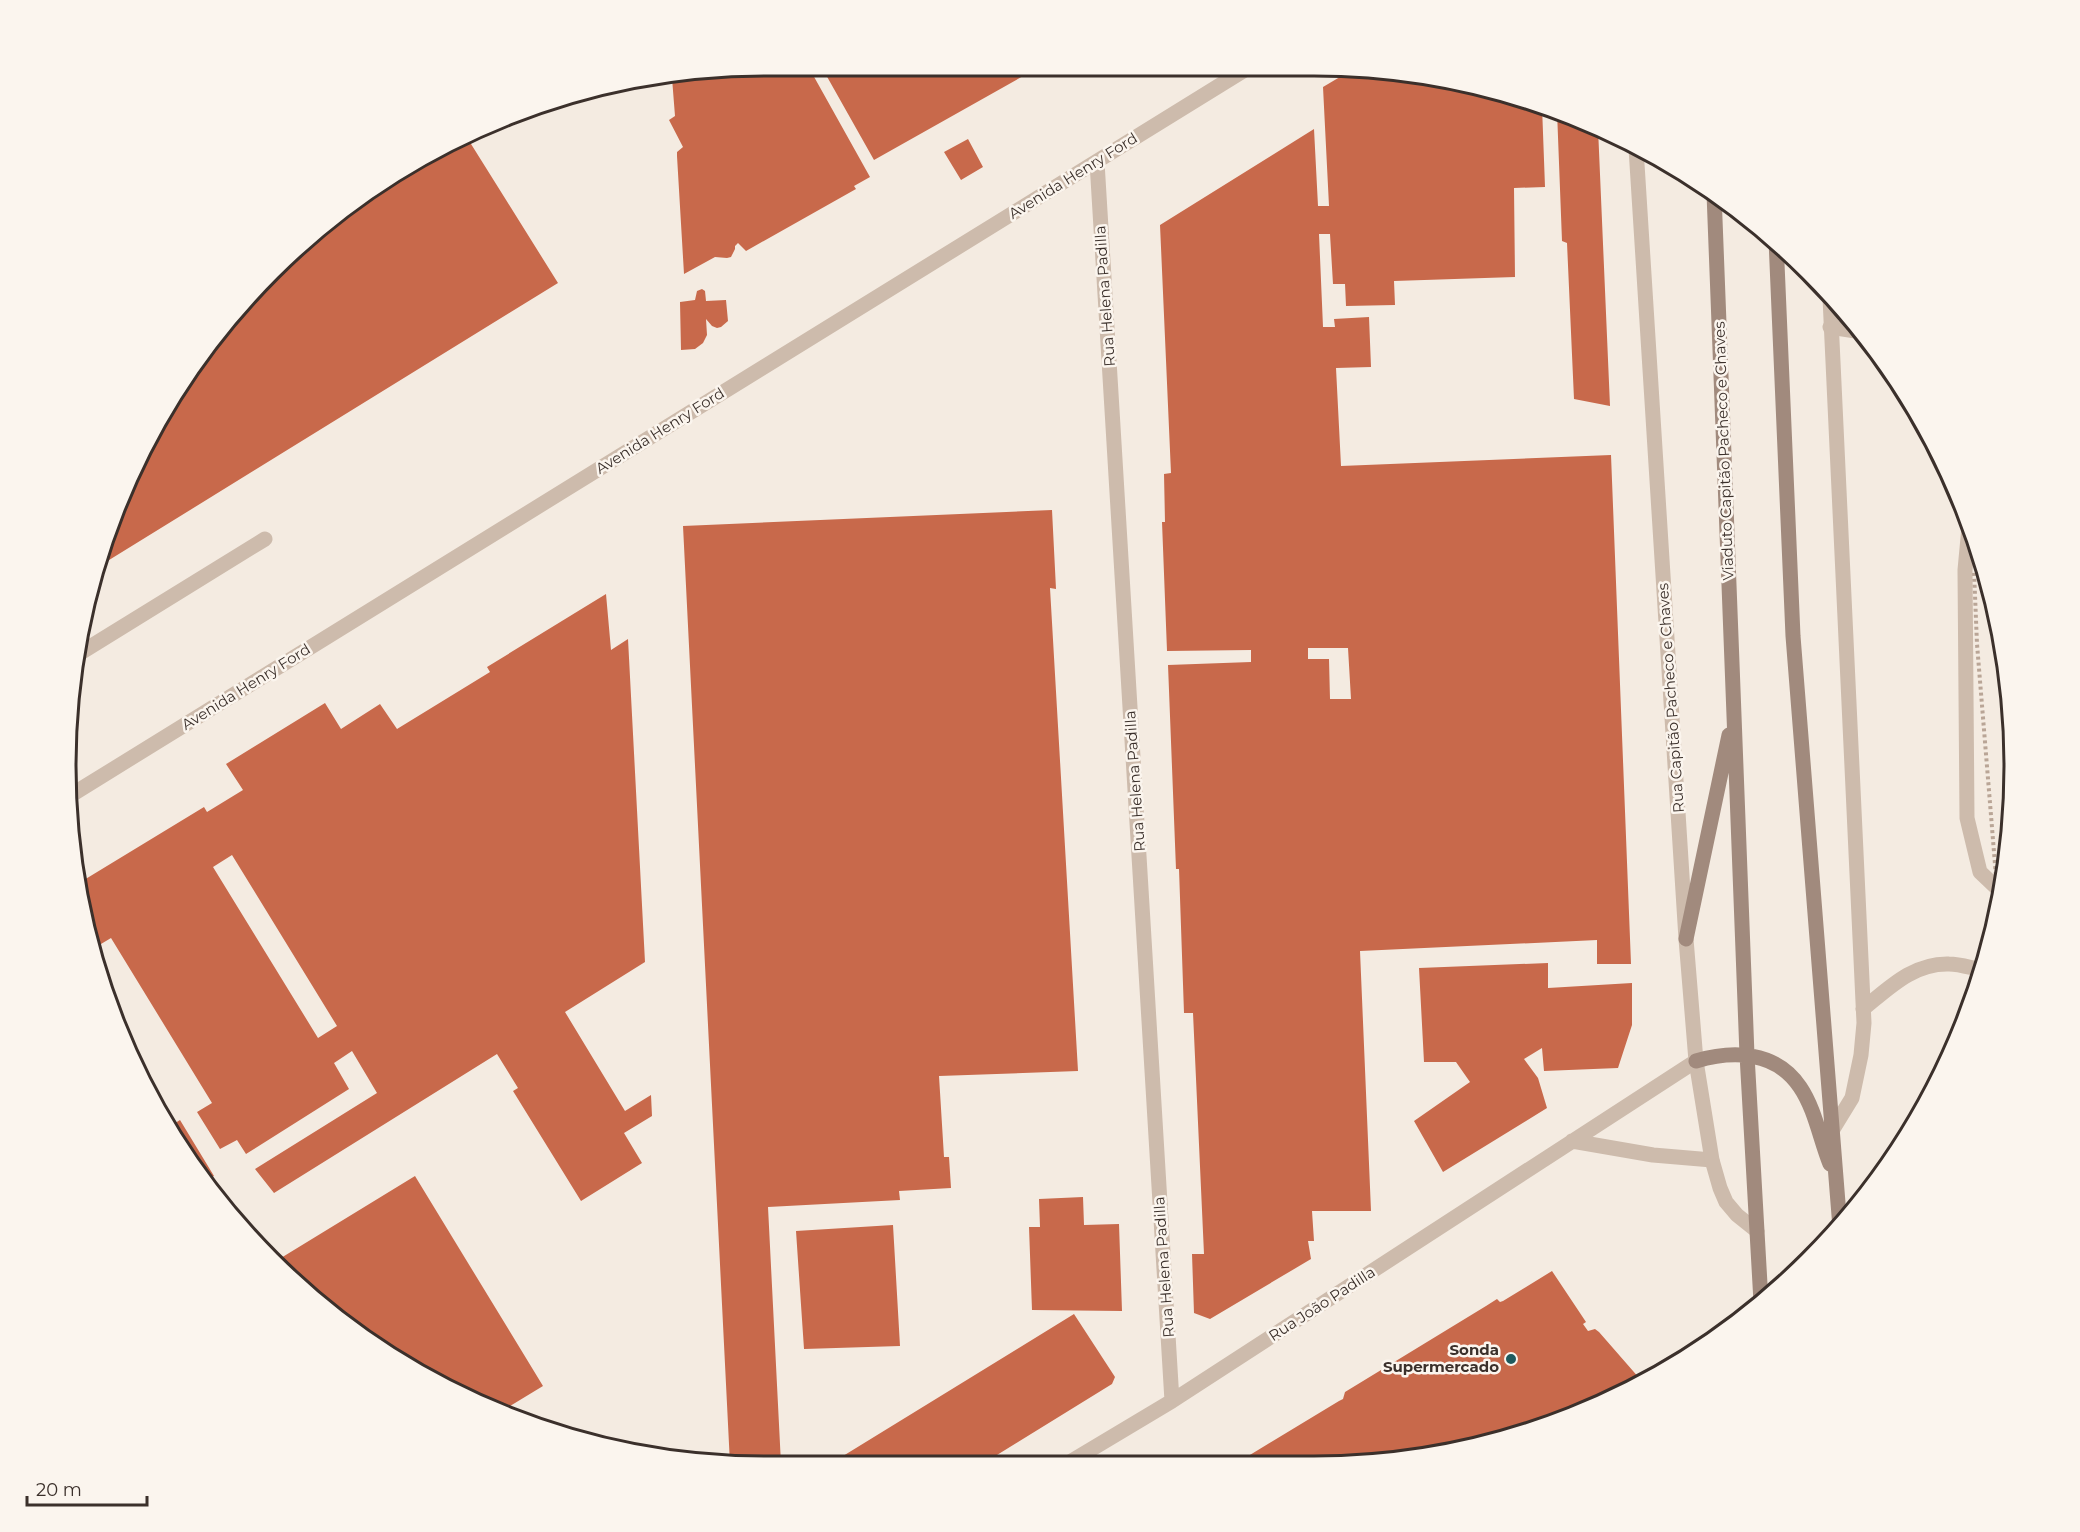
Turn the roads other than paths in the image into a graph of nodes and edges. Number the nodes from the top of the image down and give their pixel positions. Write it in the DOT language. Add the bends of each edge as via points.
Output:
graph roads {
  1 [pos="1235,76"];
  2 [pos="1637,157"];
  3 [pos="1097,162"];
  4 [pos="1715,205"];
  5 [pos="1777,255"];
  6 [pos="1830,309"];
  7 [pos="1830,327"];
  8 [pos="1848,330"];
  9 [pos="265,539"];
  10 [pos="1967,545"];
  11 [pos="87,649"];
  12 [pos="1734,712"];
  13 [pos="77,791"];
  14 [pos="1993,884"];
  15 [pos="1686,939"];
  16 [pos="1973,968"];
  17 [pos="1863,1009"];
  18 [pos="1747,1055"];
  19 [pos="1696,1061"];
  20 [pos="1833,1130"];
  21 [pos="1572,1141"];
  22 [pos="1712,1160"];
  23 [pos="1836,1181"];
  24 [pos="1839,1213"];
  25 [pos="1757,1231"];
  26 [pos="1760,1291"];
  27 [pos="1173,1401"];
  28 [pos="1080,1456"];
  1 -- 3 [label="street, Avenida Henry Ford"];
  2 -- 15 [label="street, Rua Capitão Pacheco e Chaves"];
  3 -- 13 [label="street, Avenida Henry Ford"];
  3 -- 27 [label="street, Rua Helena Padilla"];
  4 -- 12 [label="main road, Viaduto Capitão Pacheco e Chaves"];
  5 -- 20 [label="main road" via="1793,636"];
  6 -- 7 [label="street"];
  7 -- 8 [label="street"];
  7 -- 17 [label="street"];
  9 -- 11 [label="street"];
  10 -- 14 [label="street" via="1966,818 1980,872"];
  12 -- 15 [label="main road"];
  12 -- 18 [label="main road"];
  15 -- 19 [label="street, Rua Capitão Pacheco e Chaves"];
  16 -- 17 [label="street" via="1950,963 1925,966 1908,974"];
  17 -- 20 [label="street" via="1861,1055 1852,1098"];
  18 -- 19 [label="main road" via="1729,1054"];
  18 -- 23 [label="main road" via="1774,1062 1800,1087"];
  18 -- 25 [label="main road"];
  19 -- 21 [label="street, Rua João Padilla"];
  19 -- 22 [label="street, Rua Capitão Pacheco e Chaves"];
  20 -- 23 [label="main road"];
  21 -- 22 [label="street"];
  21 -- 27 [label="street, Rua João Padilla"];
  22 -- 25 [label="street, Rua Capitão Pacheco e Chaves" via="1726,1202"];
  23 -- 24 [label="main road"];
  25 -- 26 [label="main road"];
  27 -- 28 [label="street, Rua João Padilla"];
}
